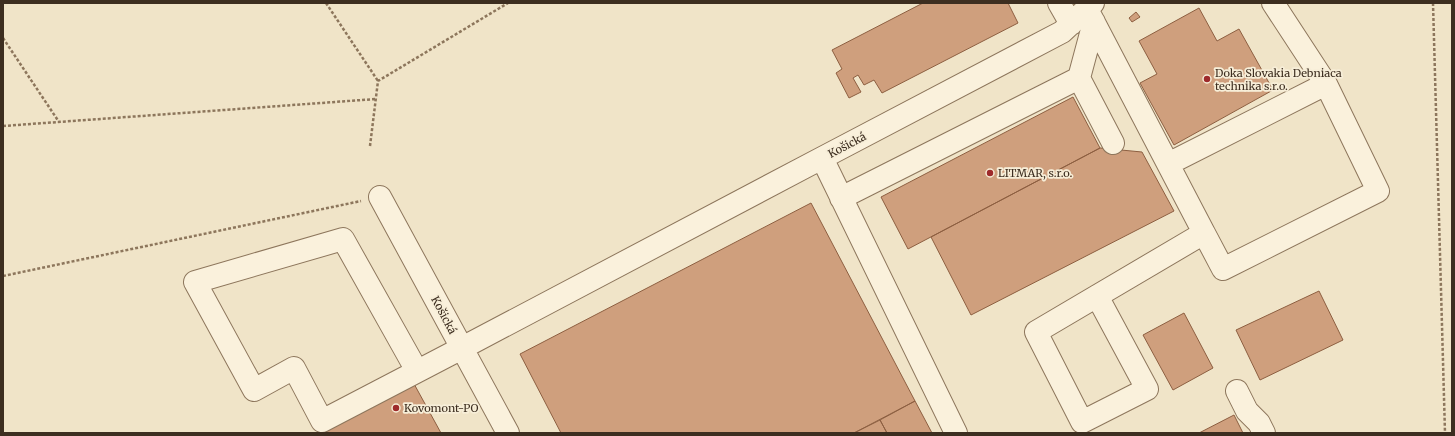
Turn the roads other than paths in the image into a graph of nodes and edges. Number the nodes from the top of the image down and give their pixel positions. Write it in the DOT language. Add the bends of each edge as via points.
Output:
graph roads {
  1 [pos="1059,3"];
  2 [pos="1273,3"];
  3 [pos="1091,11"];
  4 [pos="1071,24"];
  5 [pos="1079,78"];
  6 [pos="1326,84"];
  7 [pos="1113,143"];
  8 [pos="822,158"];
  9 [pos="1168,164"];
  10 [pos="380,197"];
  11 [pos="841,198"];
  12 [pos="1204,233"];
  13 [pos="1097,296"];
  14 [pos="462,348"];
  15 [pos="417,371"];
  16 [pos="1237,391"];
  17 [pos="508,433"];
  18 [pos="956,433"];
  19 [pos="1264,433"];
  1 -- 4 [label="lane"];
  2 -- 6 [label="lane"];
  3 -- 4 [label="lane, Košická"];
  3 -- 5 [label="lane"];
  3 -- 9 [label="lane"];
  4 -- 8 [label="lane, Košická" via="1062,32"];
  5 -- 7 [label="lane"];
  5 -- 11 [label="lane"];
  6 -- 9 [label="lane"];
  6 -- 12 [label="lane" via="1378,191 1223,269"];
  8 -- 11 [label="lane, Košická"];
  8 -- 14 [label="lane"];
  9 -- 12 [label="lane"];
  10 -- 14 [label="lane, Košická"];
  11 -- 18 [label="lane, Košická"];
  12 -- 13 [label="lane"];
  13 -- 13 [label="lane" via="1036,332 1082,422 1148,389"];
  14 -- 15 [label="lane"];
  14 -- 17 [label="lane, Košická"];
  15 -- 15 [label="lane" via="322,420 294,368 254,390 195,282 343,239"];
  16 -- 19 [label="lane" via="1247,411 1259,423"];
}
